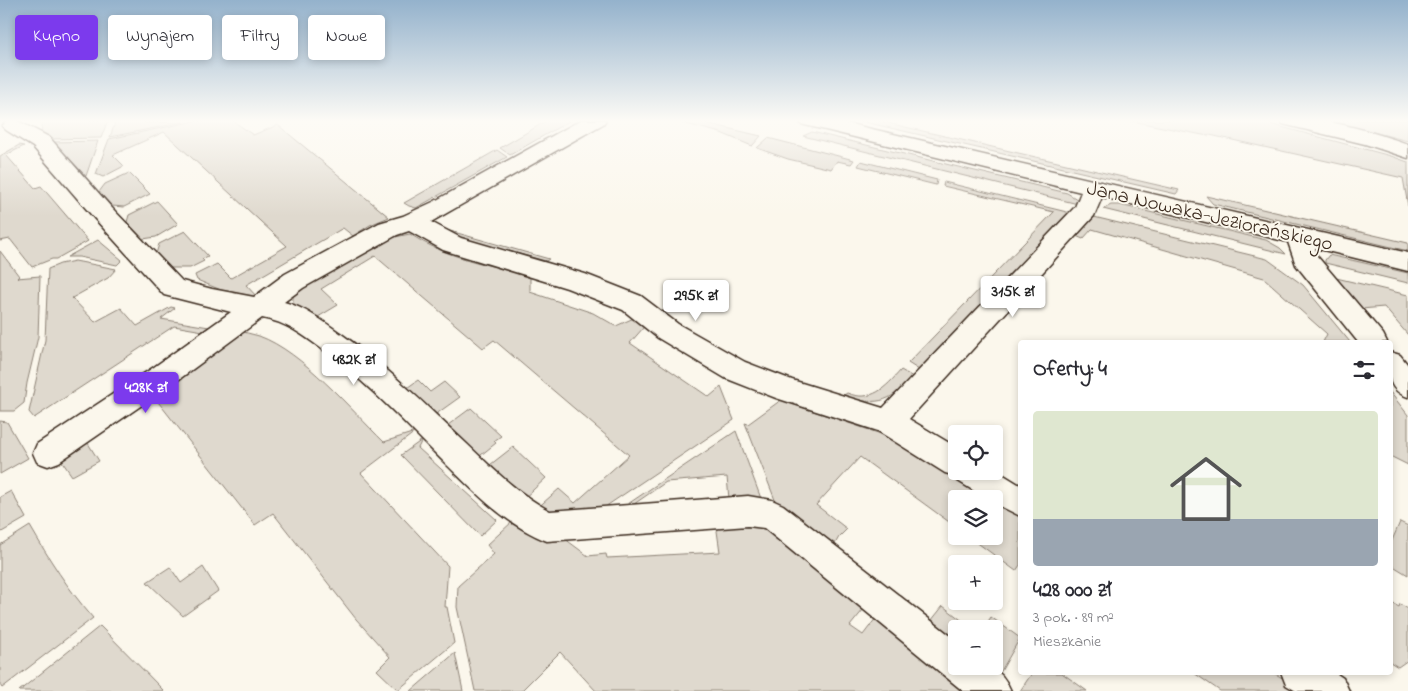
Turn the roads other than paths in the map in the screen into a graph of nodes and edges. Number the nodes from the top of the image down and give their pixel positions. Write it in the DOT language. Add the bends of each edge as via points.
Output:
graph roads {
  1 [pos="50,152"];
  2 [pos="539,152"];
  3 [pos="946,152"];
  4 [pos="1094,187"];
  5 [pos="411,222"];
  6 [pos="1298,236"];
  7 [pos="1408,262"];
  8 [pos="258,307"];
  9 [pos="1371,340"];
  10 [pos="1393,367"];
  11 [pos="1408,385"];
  12 [pos="888,422"];
  13 [pos="48,453"];
  14 [pos="948,458"];
  15 [pos="984,480"];
  16 [pos="1018,501"];
  17 [pos="948,656"];
  18 [pos="972,675"];
  19 [pos="1304,675"];
  20 [pos="992,691"];
  21 [pos="1330,691"];
  1 -- 8 [label="street" via="173,288"];
  2 -- 5 [label="street"];
  3 -- 4 [label="street, Jana Nowaka-Jeziorańskiego"];
  4 -- 6 [label="street, Jana Nowaka-Jeziorańskiego"];
  4 -- 12 [label="street" via="1086,210"];
  5 -- 8 [label="street" via="388,229 311,271"];
  5 -- 12 [label="street" via="452,244 576,281 632,303 668,331 749,376"];
  6 -- 7 [label="street, Jana Nowaka-Jeziorańskiego"];
  6 -- 9 [label="street" via="1305,259"];
  8 -- 13 [label="street"];
  8 -- 17 [label="street" via="285,312 348,353 520,511 547,526 748,511 772,515"];
  10 -- 11 [label="street"];
  12 -- 14 [label="street"];
  15 -- 16 [label="street"];
  18 -- 20 [label="street"];
  19 -- 21 [label="street"];
}
